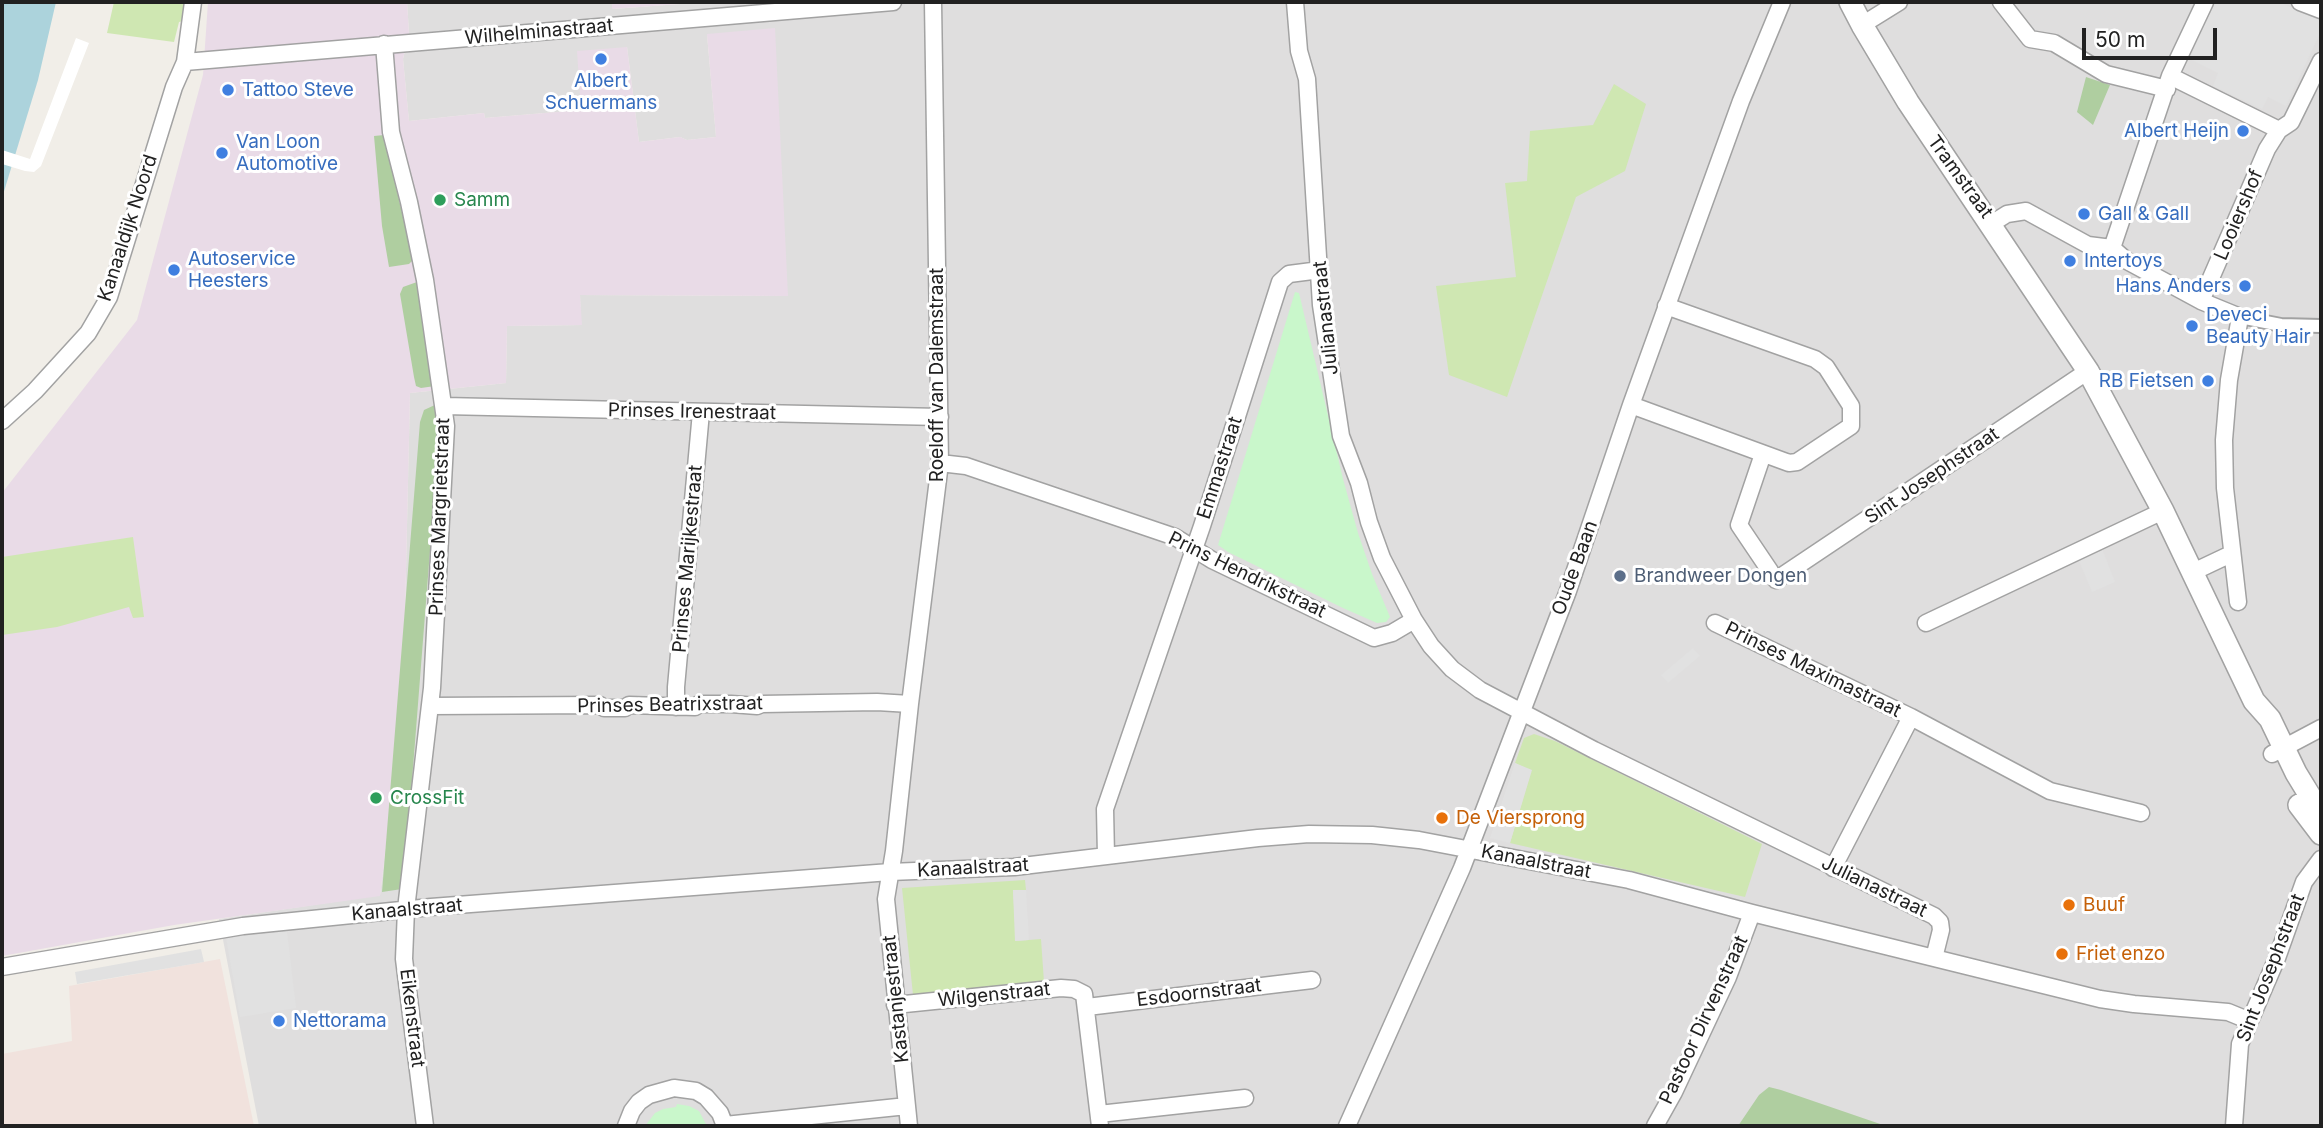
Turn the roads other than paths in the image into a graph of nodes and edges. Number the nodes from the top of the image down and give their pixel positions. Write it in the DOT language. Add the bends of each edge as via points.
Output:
graph roads {
  1 [pos="193,2"];
  2 [pos="894,2"];
  3 [pos="933,2"];
  4 [pos="1295,2"];
  5 [pos="1782,2"];
  6 [pos="1850,2"];
  7 [pos="1899,2"];
  8 [pos="2001,2"];
  9 [pos="2205,2"];
  10 [pos="2300,2"];
  11 [pos="2321,10"];
  12 [pos="1862,26"];
  13 [pos="384,44"];
  14 [pos="2321,61"];
  15 [pos="185,62"];
  16 [pos="2169,83"];
  17 [pos="2279,130"];
  18 [pos="1991,224"];
  19 [pos="2112,248"];
  20 [pos="1320,270"];
  21 [pos="2202,301"];
  22 [pos="1666,306"];
  23 [pos="2240,317"];
  24 [pos="2321,326"];
  25 [pos="2088,371"];
  26 [pos="1631,405"];
  27 [pos="444,406"];
  28 [pos="701,412"];
  29 [pos="940,417"];
  30 [pos="2,421"];
  31 [pos="1763,454"];
  32 [pos="940,463"];
  33 [pos="2163,511"];
  34 [pos="1193,548"];
  35 [pos="2231,554"];
  36 [pos="2193,572"];
  37 [pos="2238,602"];
  38 [pos="1414,620"];
  39 [pos="1716,623"];
  40 [pos="1926,623"];
  41 [pos="910,704"];
  42 [pos="430,706"];
  43 [pos="676,706"];
  44 [pos="1520,712"];
  45 [pos="1911,717"];
  46 [pos="2321,728"];
  47 [pos="2278,751"];
  48 [pos="2141,813"];
  49 [pos="2321,814"];
  50 [pos="2321,834"];
  51 [pos="1468,848"];
  52 [pos="1106,856"];
  53 [pos="2321,859"];
  54 [pos="1833,868"];
  55 [pos="890,872"];
  56 [pos="406,909"];
  57 [pos="1752,913"];
  58 [pos="1934,958"];
  59 [pos="2,967"];
  60 [pos="1312,980"];
  61 [pos="895,1005"];
  62 [pos="1087,1007"];
  63 [pos="2250,1021"];
  64 [pos="1245,1098"];
  65 [pos="907,1105"];
  66 [pos="1100,1120"];
  67 [pos="425,1126"];
  68 [pos="626,1126"];
  69 [pos="725,1126"];
  70 [pos="909,1126"];
  71 [pos="1348,1126"];
  72 [pos="1654,1126"];
  73 [pos="2234,1126"];
  1 -- 15 [label="street, Kanaaldijk Noord"];
  2 -- 13 [label="street, Wilhelminastraat"];
  3 -- 29 [label="street, Roeloff van Dalemstraat"];
  4 -- 20 [label="street, Julianastraat" via="1299,51 1307,79"];
  5 -- 22 [label="street, Oude Baan"];
  6 -- 12 [label="street, Tramstraat"];
  7 -- 12 [label="street"];
  8 -- 16 [label="street" via="2030,38 2054,43 2106,74"];
  9 -- 16 [label="street"];
  10 -- 11 [label="street"];
  12 -- 18 [label="street, Tramstraat"];
  13 -- 15 [label="street, Wilhelminastraat"];
  13 -- 27 [label="street, Prinses Margrietstraat" via="391,132 417,238"];
  14 -- 17 [label="street, Looiershof" via="2291,122"];
  15 -- 30 [label="street, Kanaaldijk Noord" via="108,297 88,333"];
  16 -- 17 [label="street"];
  16 -- 19 [label="street"];
  17 -- 21 [label="street, Looiershof"];
  18 -- 19 [label="street, Tramstraat" via="2007,214 2025,211 2088,245"];
  18 -- 25 [label="street"];
  19 -- 21 [label="street, Tramstraat" via="2127,261"];
  20 -- 34 [label="street, Emmastraat" via="1289,274 1280,282"];
  20 -- 38 [label="street, Julianastraat" via="1341,436 1382,558"];
  21 -- 23 [label="street, Tramstraat"];
  22 -- 26 [label="street, Oude Baan"];
  22 -- 31 [label="street" via="1815,359 1851,406 1851,426 1797,462"];
  23 -- 24 [label="street"];
  23 -- 35 [label="street" via="2224,440"];
  25 -- 31 [label="street, Sint Josephstraat" via="1773,576 1739,525"];
  25 -- 33 [label="street"];
  26 -- 31 [label="street"];
  26 -- 44 [label="street, Oude Baan" via="1568,591"];
  27 -- 28 [label="street, Prinses Irenestraat"];
  27 -- 42 [label="street, Prinses Margrietstraat"];
  28 -- 29 [label="street, Prinses Irenestraat"];
  28 -- 43 [label="street, Prinses Marijkestraat"];
  29 -- 32 [label="street, Roeloff van Dalemstraat"];
  32 -- 34 [label="street, Prins Hendrikstraat" via="979,470 1175,537"];
  32 -- 41 [label="street, Roeloff van Dalemstraat"];
  33 -- 36 [label="street"];
  33 -- 40 [label="street"];
  34 -- 38 [label="street, Prins Hendrikstraat" via="1374,638"];
  34 -- 52 [label="street, Emmastraat" via="1105,809"];
  35 -- 36 [label="street"];
  35 -- 37 [label="street"];
  36 -- 47 [label="street" via="2254,701 2270,719"];
  38 -- 44 [label="street" via="1452,668"];
  39 -- 45 [label="street, Prinses Maximastraat"];
  41 -- 43 [label="street, Prinses Beatrixstraat"];
  41 -- 55 [label="street, Roeloff van Dalemstraat"];
  42 -- 43 [label="street, Prinses Beatrixstraat"];
  42 -- 56 [label="street, Prinses Margrietstraat"];
  44 -- 51 [label="street, Oude Baan"];
  44 -- 54 [label="street, Julianastraat"];
  45 -- 48 [label="street, Prinses Maximastraat" via="2050,791"];
  45 -- 54 [label="street, Prinses Maximastraat"];
  46 -- 47 [label="street"];
  47 -- 49 [label="street"];
  47 -- 50 [label="street" via="2298,804"];
  51 -- 52 [label="street, Kanaalstraat" via="1372,835 1309,834"];
  51 -- 57 [label="street, Kanaalstraat" via="1629,880"];
  51 -- 71 [label="street, Oude Baan"];
  52 -- 55 [label="street, Kanaalstraat" via="1014,867"];
  53 -- 63 [label="street, Sint Josephstraat" via="2304,882"];
  54 -- 58 [label="street, Julianastraat" via="1934,916 1941,930"];
  55 -- 56 [label="street, Kanaalstraat"];
  55 -- 61 [label="street, Kastanjestraat" via="886,900"];
  56 -- 59 [label="street, Kanaalstraat" via="243,926"];
  56 -- 67 [label="street, Eikenstraat" via="404,959"];
  57 -- 58 [label="street, Kanaalstraat"];
  57 -- 72 [label="street, Pastoor Dirvenstraat" via="1728,977"];
  58 -- 63 [label="street" via="2100,999 2228,1012"];
  60 -- 62 [label="street, Esdoornstraat"];
  61 -- 62 [label="street, Wilgenstraat" via="1061,988 1083,994"];
  61 -- 65 [label="street, Kastanjestraat"];
  62 -- 66 [label="street"];
  63 -- 73 [label="street, Sint Josephstraat" via="2240,1044"];
  64 -- 66 [label="street"];
  65 -- 69 [label="street"];
  65 -- 70 [label="street, Kastanjestraat"];
  68 -- 69 [label="street" via="639,1102 674,1088 706,1097"];
}
